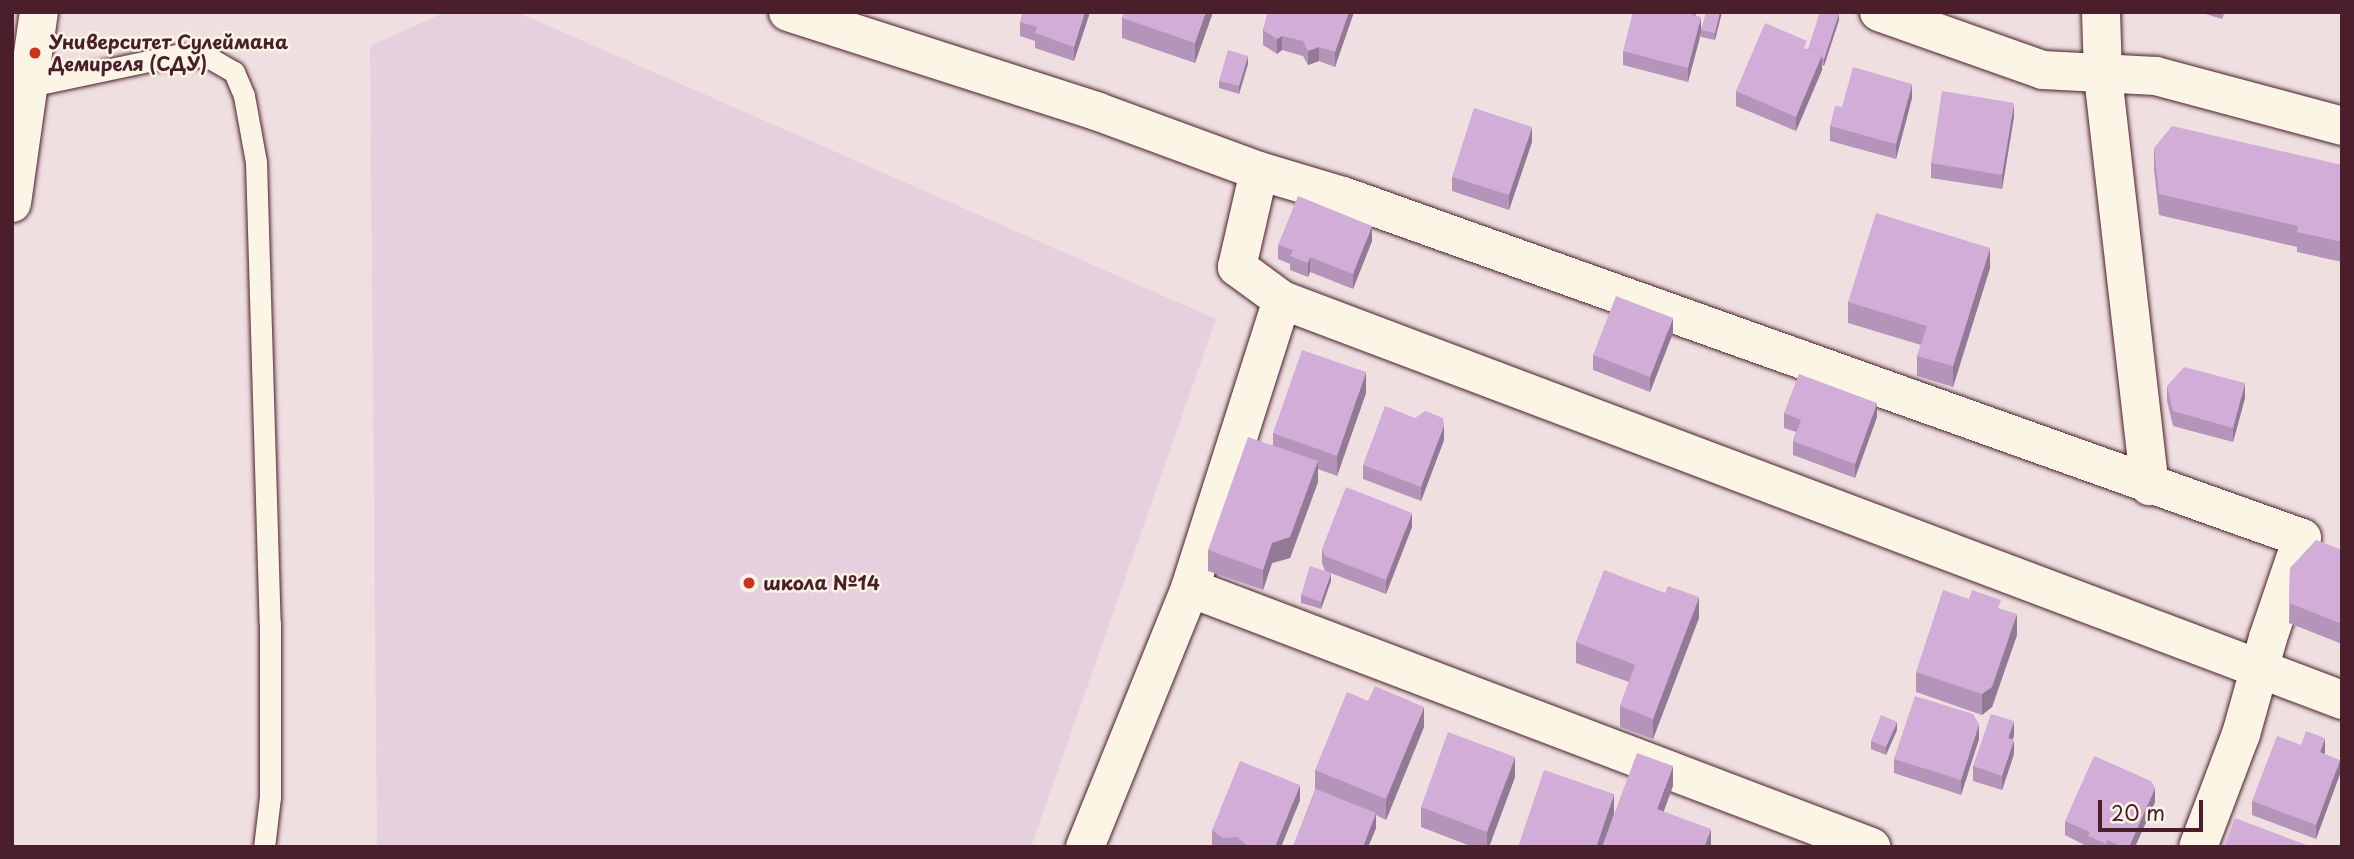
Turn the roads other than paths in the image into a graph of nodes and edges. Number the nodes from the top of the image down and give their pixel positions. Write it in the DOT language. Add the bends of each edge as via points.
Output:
graph roads {
  1 [pos="39,12"];
  2 [pos="788,12"];
  3 [pos="1880,12"];
  4 [pos="2101,12"];
  5 [pos="2103,76"];
  6 [pos="30,86"];
  7 [pos="2342,126"];
  8 [pos="1259,171"];
  9 [pos="13,193"];
  10 [pos="1282,300"];
  11 [pos="2150,486"];
  12 [pos="1190,588"];
  13 [pos="2262,669"];
  14 [pos="2342,700"];
  15 [pos="264,847"];
  16 [pos="1085,847"];
  17 [pos="1871,847"];
  18 [pos="2198,847"];
  1 -- 6 [label="street"];
  2 -- 8 [label="street" via="1096,111"];
  3 -- 5 [label="street" via="2043,70"];
  4 -- 5 [label="street"];
  5 -- 7 [label="street" via="2156,76"];
  5 -- 11 [label="street"];
  6 -- 9 [label="street"];
  6 -- 15 [label="lane" via="177,55 208,57 234,72 244,96 256,162 270,623 270,797"];
  8 -- 10 [label="street" via="1237,267"];
  8 -- 11 [label="street" via="1343,196"];
  10 -- 12 [label="street"];
  10 -- 13 [label="street"];
  11 -- 13 [label="street" via="2302,538"];
  12 -- 16 [label="street"];
  12 -- 17 [label="street"];
  13 -- 14 [label="street"];
  13 -- 18 [label="street"];
}
